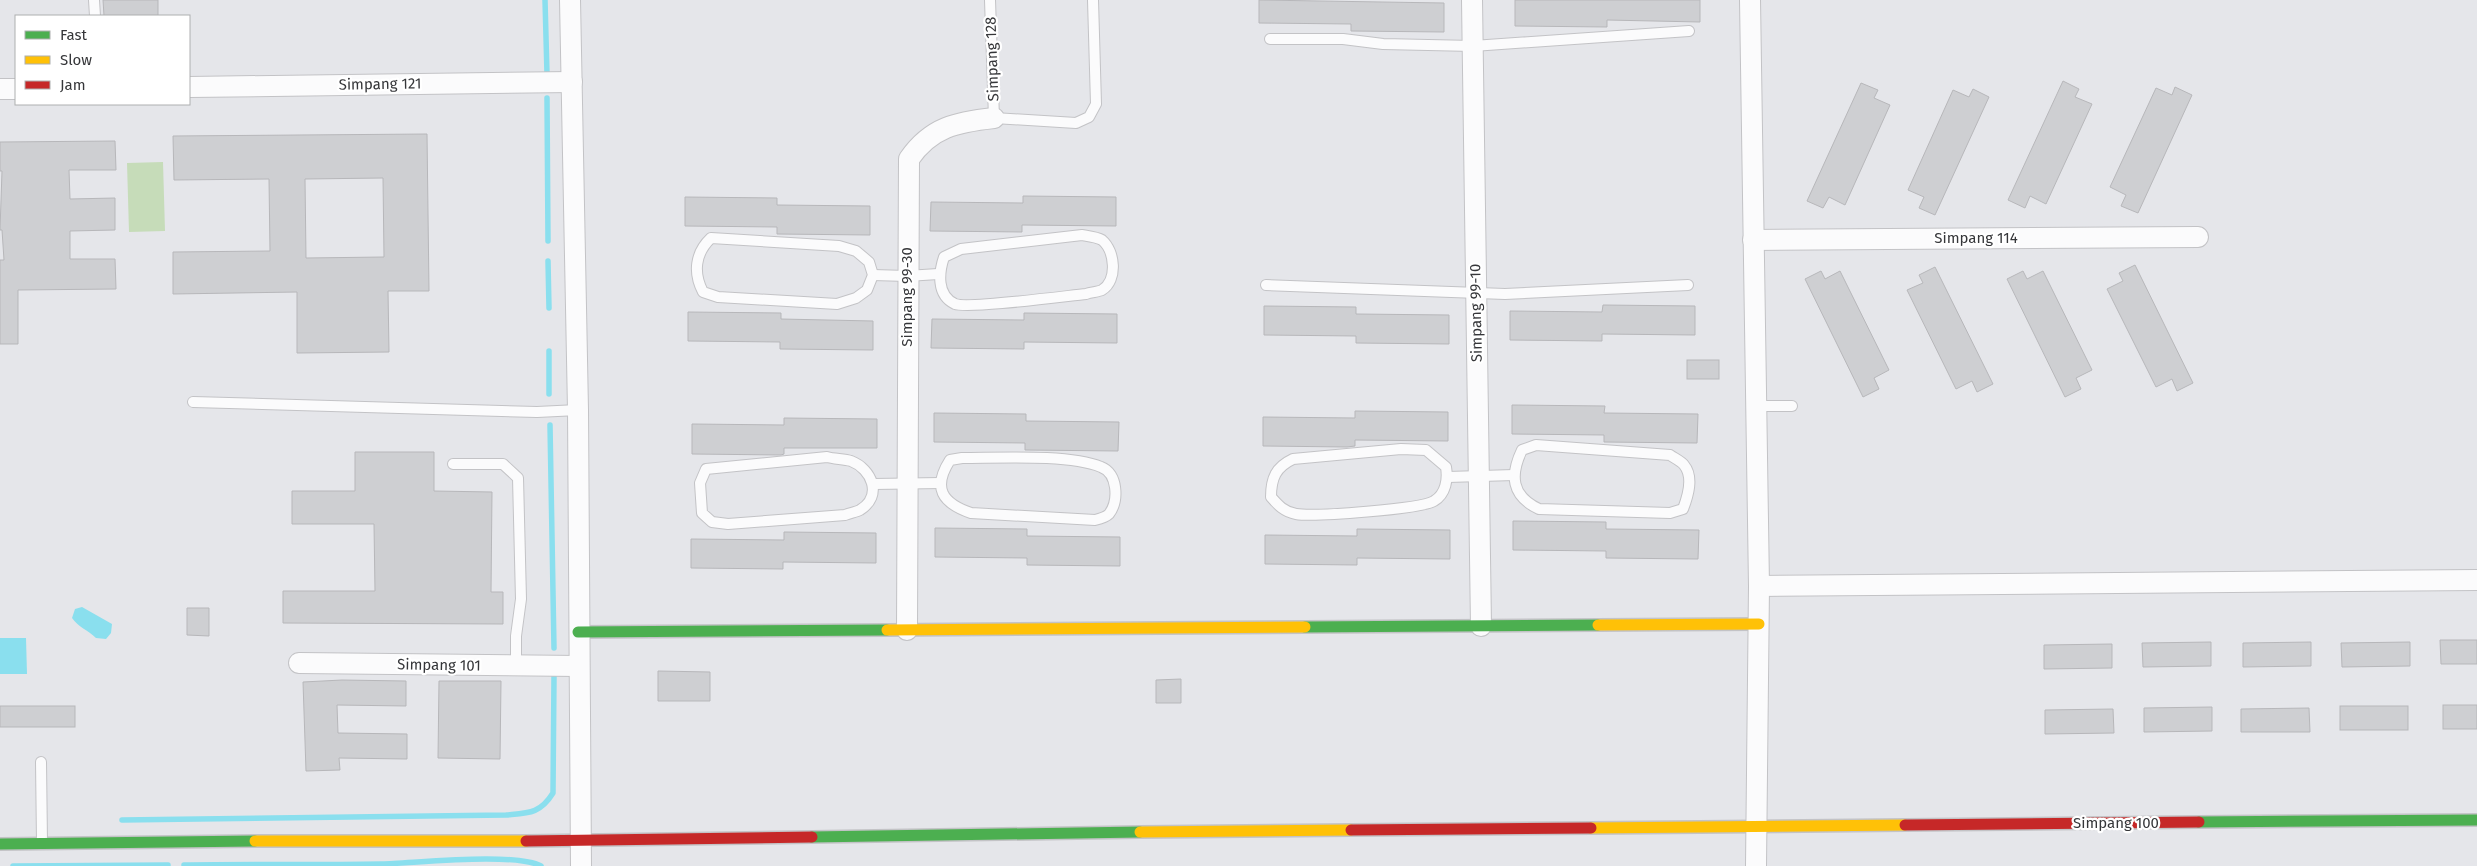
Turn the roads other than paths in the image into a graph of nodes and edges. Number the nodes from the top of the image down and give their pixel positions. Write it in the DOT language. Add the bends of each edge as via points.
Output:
graph roads {
  1 [pos="94,0"];
  2 [pos="570,0"];
  3 [pos="990,0"];
  4 [pos="1093,0"];
  5 [pos="1472,0"];
  6 [pos="1750,0"];
  7 [pos="95,15"];
  8 [pos="1689,31"];
  9 [pos="1270,39"];
  10 [pos="1473,46"];
  11 [pos="572,82"];
  12 [pos="190,87"];
  13 [pos="0,89"];
  14 [pos="15,89"];
  15 [pos="994,118"];
  16 [pos="2198,237"];
  17 [pos="1753,240"];
  18 [pos="938,274"];
  19 [pos="873,275"];
  20 [pos="908,276"];
  21 [pos="1266,285"];
  22 [pos="1688,285"];
  23 [pos="1476,293"];
  24 [pos="193,402"];
  25 [pos="1756,406"];
  26 [pos="1792,406"];
  27 [pos="578,410"];
  28 [pos="453,464"];
  29 [pos="1480,475"];
  30 [pos="1514,475"];
  31 [pos="1448,477"];
  32 [pos="941,483"];
  33 [pos="874,484"];
  34 [pos="908,485"];
  35 [pos="2477,580"];
  36 [pos="1759,586"];
  37 [pos="1759,624"];
  38 [pos="1480,626"];
  39 [pos="907,630"];
  40 [pos="578,632"];
  41 [pos="299,664"];
  42 [pos="516,666"];
  43 [pos="578,666"];
  44 [pos="41,762"];
  45 [pos="2477,820"];
  46 [pos="1756,826"];
  47 [pos="581,841"];
  48 [pos="42,843"];
  49 [pos="0,844"];
  50 [pos="581,866"];
  51 [pos="1756,866"];
  1 -- 7 [label="lane"];
  2 -- 11 [label="street"];
  3 -- 15 [label="lane, Simpang 128"];
  4 -- 15 [label="lane, Simpang 99-30" via="1096,104 1089,117 1076,123"];
  5 -- 10 [label="street, Simpang 99-10"];
  6 -- 17 [label="street"];
  8 -- 10 [label="lane"];
  9 -- 10 [label="lane" via="1343,39 1383,44"];
  10 -- 23 [label="street, Simpang 99-10"];
  11 -- 12 [label="street, Simpang 121"];
  11 -- 27 [label="street"];
  13 -- 14 [label="street"];
  15 -- 20 [label="street, Simpang 99-30" via="971,120 936,132 918,146 909,159"];
  16 -- 17 [label="street, Simpang 114"];
  17 -- 25 [label="street"];
  18 -- 18 [label="lane" via="944,257 961,249 1082,235 1101,240 1111,252 1114,268 1102,290 978,304 956,304 950,300 944,295"];
  18 -- 20 [label="lane"];
  19 -- 19 [label="lane" via="867,290 856,298 837,304 718,297 703,292 697,280 697,262 703,246 711,238 840,246 856,250 869,262"];
  19 -- 20 [label="lane"];
  20 -- 34 [label="street, Simpang 99-30"];
  21 -- 23 [label="lane"];
  22 -- 23 [label="lane"];
  23 -- 29 [label="street, Simpang 99-10"];
  24 -- 27 [label="lane" via="537,412"];
  25 -- 26 [label="lane"];
  25 -- 36 [label="street"];
  27 -- 40 [label="street"];
  28 -- 42 [label="lane" via="503,464 518,478 521,599"];
  29 -- 30 [label="lane"];
  29 -- 31 [label="lane"];
  29 -- 38 [label="street, Simpang 99-10"];
  30 -- 30 [label="lane" via="1522,450 1536,445 1670,455 1685,465 1688,497 1683,509 1670,513 1539,509 1526,503 1516,488"];
  31 -- 31 [label="lane" via="1443,494 1434,502 1377,511 1296,514 1283,510 1271,497 1271,482 1280,465 1293,459 1401,449 1426,450 1446,467"];
  32 -- 32 [label="lane" via="950,460 962,458 1032,458 1087,463 1104,468 1113,476 1114,504 1108,515 1095,520 971,513 955,508 942,496"];
  32 -- 34 [label="lane"];
  33 -- 33 [label="lane" via="869,500 861,509 845,515 720,523 712,522 702,513 700,498 700,483 706,469 827,457 851,461 870,474"];
  33 -- 34 [label="lane"];
  34 -- 39 [label="street, Simpang 99-30"];
  35 -- 36 [label="street"];
  36 -- 37 [label="street"];
  37 -- 38 [label="street"];
  37 -- 46 [label="street"];
  38 -- 39 [label="street"];
  39 -- 40 [label="street"];
  40 -- 43 [label="street"];
  41 -- 42 [label="street, Simpang 101"];
  42 -- 43 [label="street, Simpang 101"];
  43 -- 47 [label="street"];
  44 -- 48 [label="lane"];
  45 -- 46 [label="street, Simpang 100"];
  46 -- 47 [label="street, Simpang 100"];
  46 -- 51 [label="street"];
  47 -- 48 [label="street, Simpang 100"];
  47 -- 50 [label="street"];
  48 -- 49 [label="street, Simpang 100"];
}
